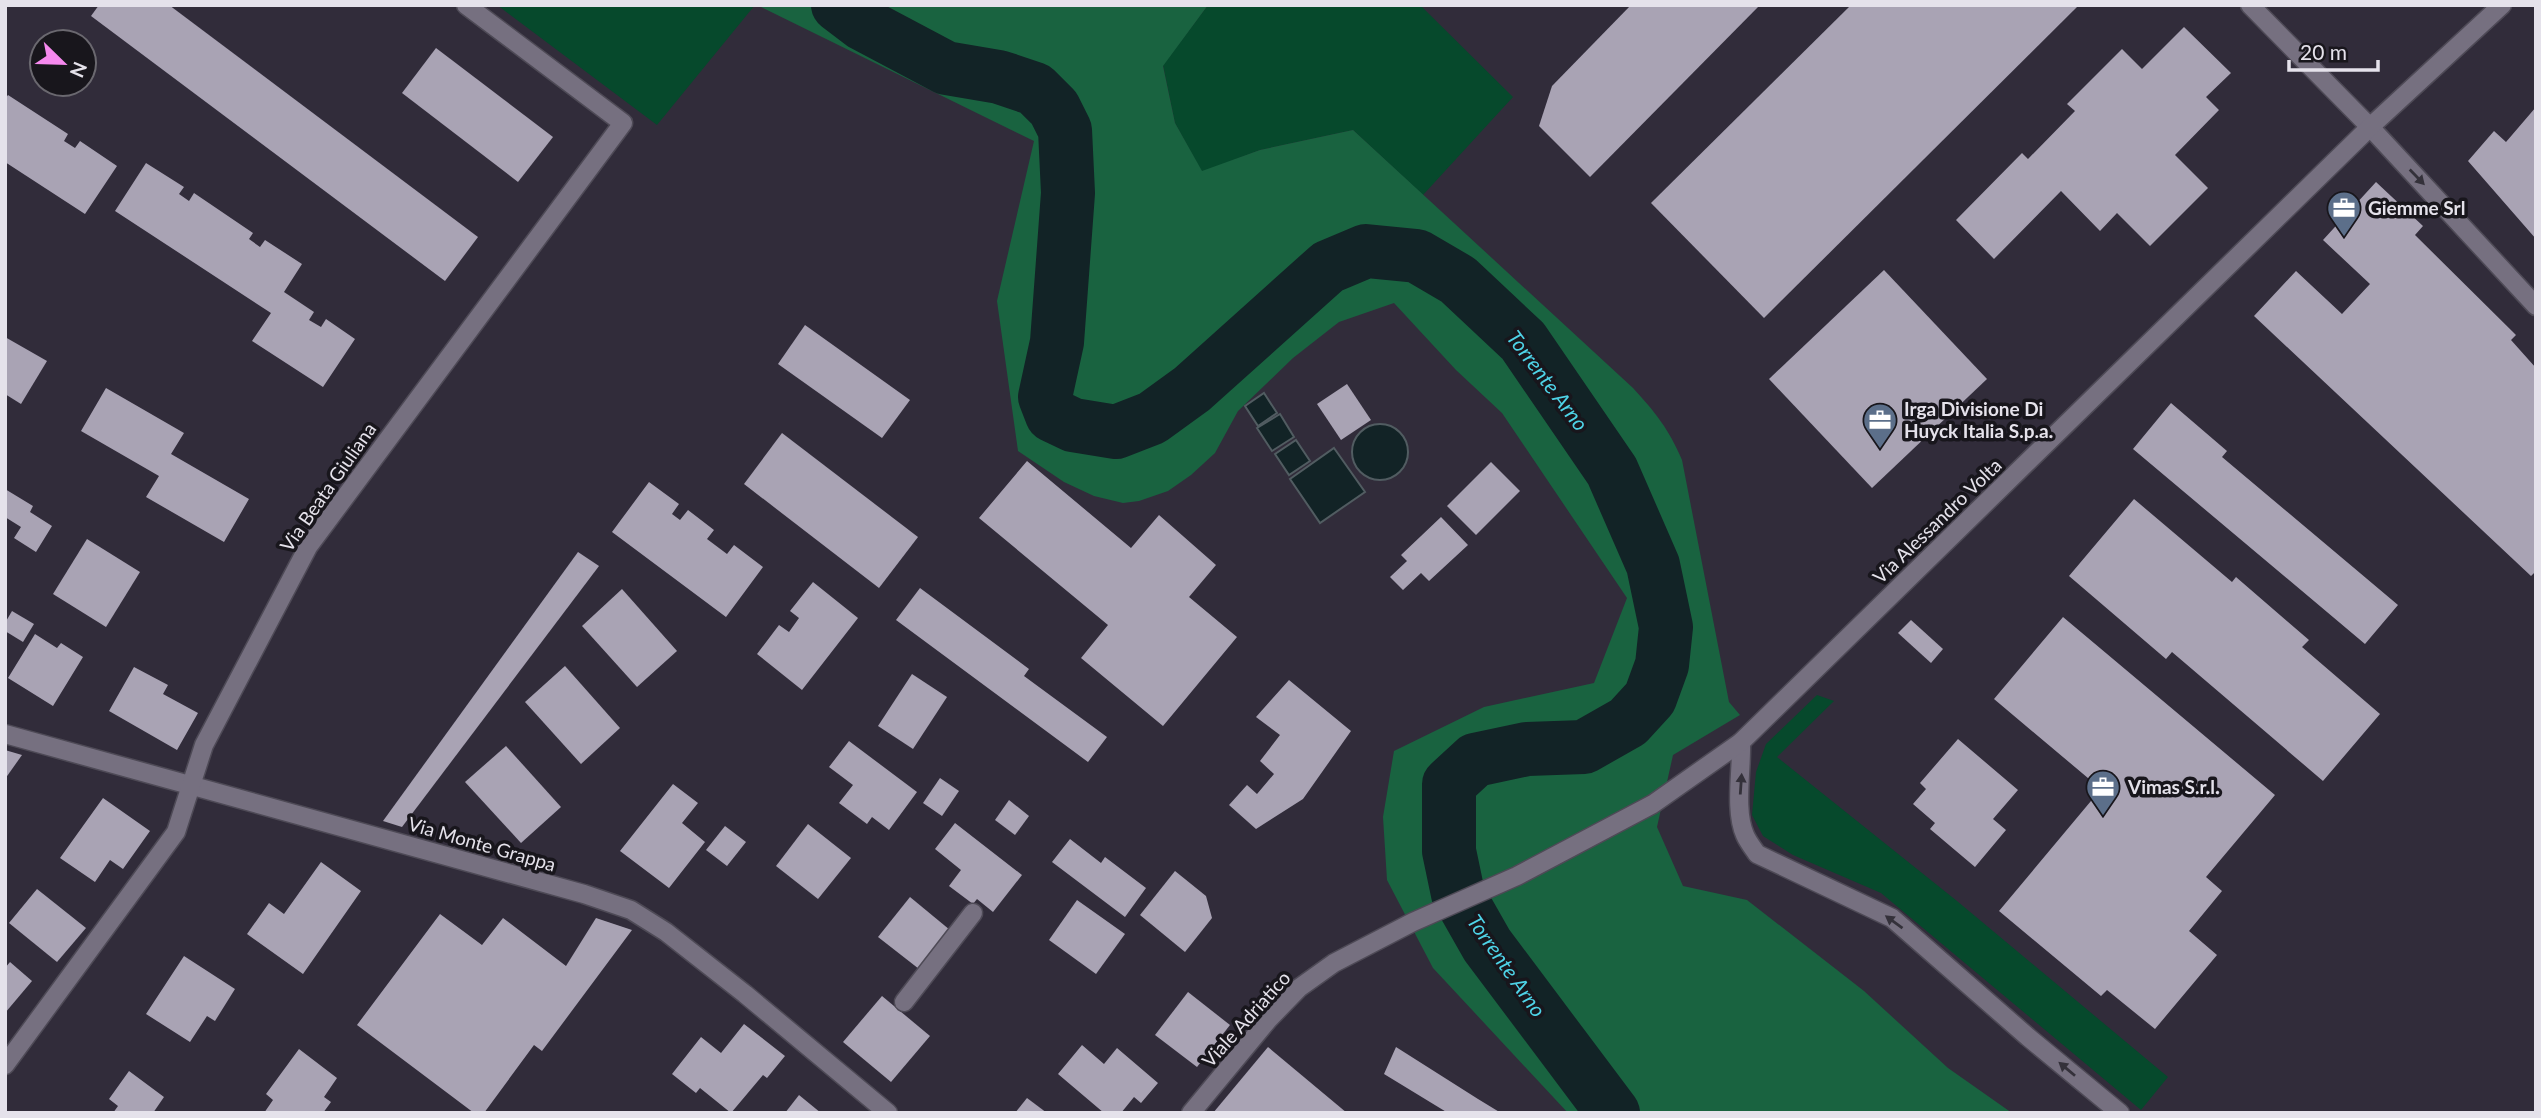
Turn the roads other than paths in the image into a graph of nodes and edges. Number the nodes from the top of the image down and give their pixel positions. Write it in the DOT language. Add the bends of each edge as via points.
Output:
graph roads {
  1 [pos="466,5"];
  2 [pos="2250,5"];
  3 [pos="2502,5"];
  4 [pos="2370,127"];
  5 [pos="2536,306"];
  6 [pos="5,734"];
  7 [pos="1741,742"];
  8 [pos="191,784"];
  9 [pos="1517,876"];
  10 [pos="973,913"];
  11 [pos="904,1002"];
  12 [pos="5,1065"];
  13 [pos="888,1113"];
  14 [pos="1191,1113"];
  15 [pos="2120,1113"];
  1 -- 8 [label="street, Via Beata Giuliana" via="624,123 308,547 204,745"];
  2 -- 4 [label="street"];
  3 -- 4 [label="street, Via Alessandro Volta"];
  4 -- 5 [label="street, one-way"];
  4 -- 7 [label="street, Via Alessandro Volta"];
  6 -- 8 [label="street, Via Monte Grappa"];
  7 -- 9 [label="street, Via Alessandro Volta" via="1653,804"];
  15 -- 7 [label="street, one-way" via="1892,918 1757,854 1745,835 1739,811"];
  8 -- 12 [label="street, Via Beata Giuliana" via="176,832"];
  8 -- 13 [label="street, Via Monte Grappa" via="631,910 745,994"];
  9 -- 14 [label="street, Viale Adriatico" via="1413,922 1334,963 1299,988"];
  10 -- 11 [label="street"];
}
